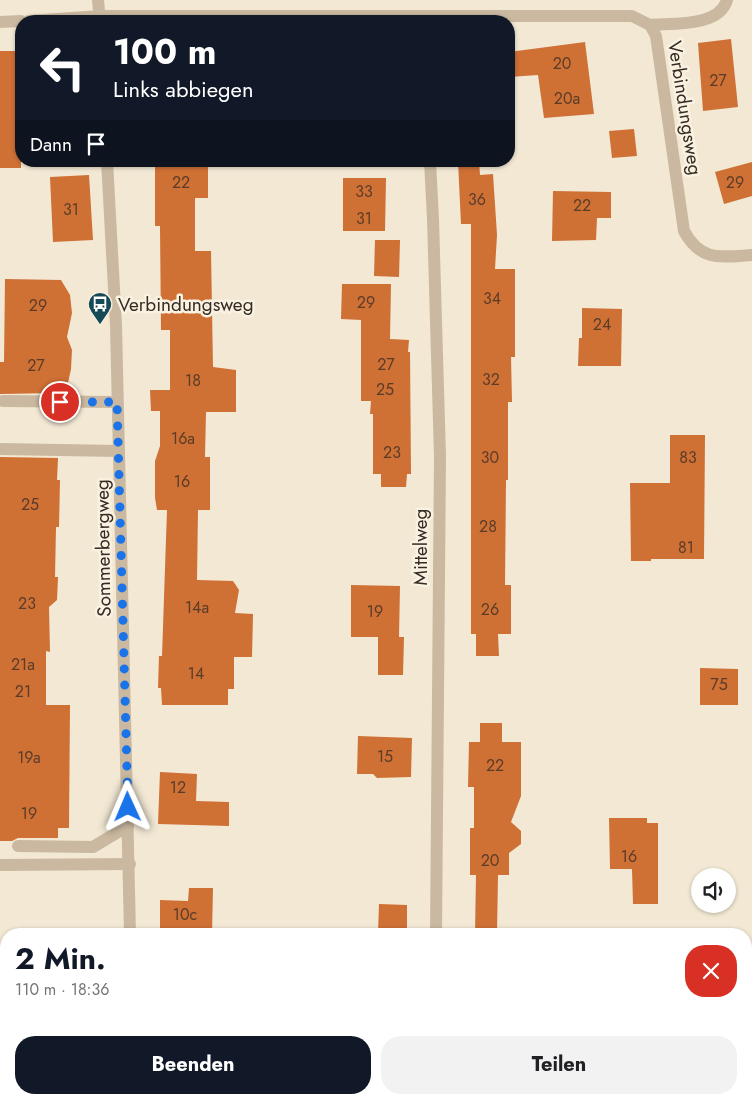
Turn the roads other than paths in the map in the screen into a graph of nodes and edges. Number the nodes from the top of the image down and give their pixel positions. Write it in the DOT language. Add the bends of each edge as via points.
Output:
graph roads {
  1 [pos="98,0"];
  2 [pos="726,0"];
  3 [pos="100,15"];
  4 [pos="515,17"];
  5 [pos="15,21"];
  6 [pos="0,22"];
  7 [pos="650,25"];
  8 [pos="107,167"];
  9 [pos="430,167"];
  10 [pos="752,256"];
  11 [pos="3,401"];
  12 [pos="117,402"];
  13 [pos="0,449"];
  14 [pos="119,452"];
  15 [pos="128,826"];
  16 [pos="18,846"];
  17 [pos="130,864"];
  18 [pos="0,865"];
  19 [pos="130,928"];
  20 [pos="436,928"];
  1 -- 3 [label="street"];
  2 -- 7 [label="street" via="724,8 715,16"];
  4 -- 7 [label="street, Verbindungsweg" via="632,16"];
  5 -- 6 [label="street"];
  7 -- 10 [label="street, Verbindungsweg" via="660,56 684,231 700,252 717,258"];
  8 -- 12 [label="street, Sommerbergweg"];
  9 -- 20 [label="street, Mittelweg" via="440,456"];
  11 -- 12 [label="street"];
  12 -- 14 [label="street, Sommerbergweg"];
  13 -- 14 [label="street"];
  14 -- 15 [label="street, Sommerbergweg"];
  15 -- 16 [label="street" via="93,847"];
  15 -- 17 [label="street, Sommerbergweg"];
  17 -- 18 [label="street"];
  17 -- 19 [label="street, Sommerbergweg"];
}
